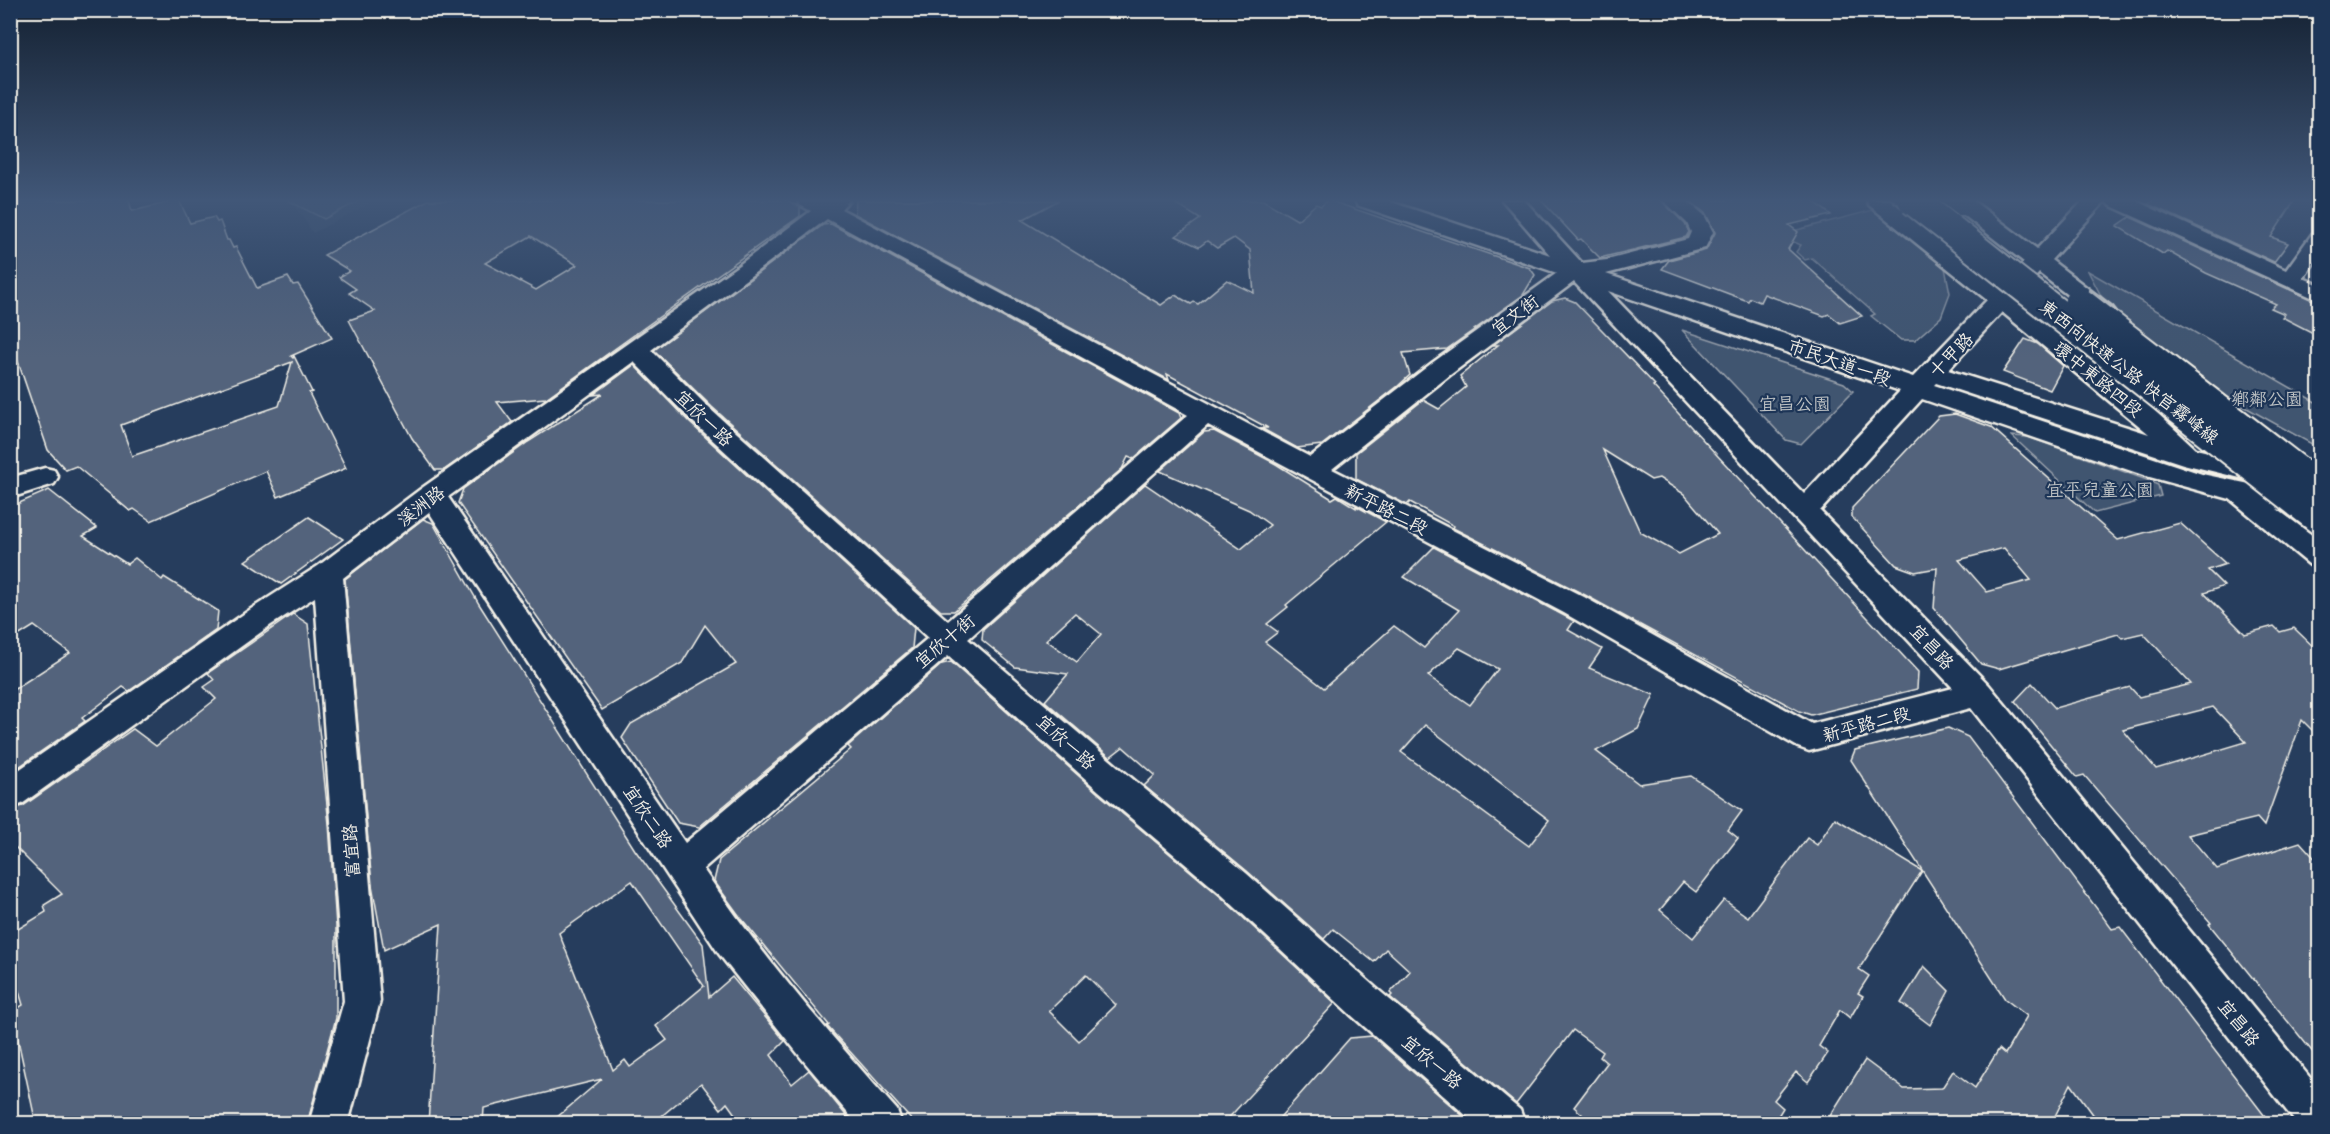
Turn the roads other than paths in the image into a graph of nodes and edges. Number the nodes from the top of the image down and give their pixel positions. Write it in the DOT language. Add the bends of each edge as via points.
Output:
graph roads {
  1 [pos="767,253"];
  2 [pos="915,253"];
  3 [pos="1522,253"];
  4 [pos="1562,253"];
  5 [pos="1566,253"];
  6 [pos="1660,253"];
  7 [pos="1944,253"];
  8 [pos="1980,253"];
  9 [pos="2015,253"];
  10 [pos="2026,253"];
  11 [pos="2046,253"];
  12 [pos="2231,253"];
  13 [pos="2309,253"];
  14 [pos="2038,262"];
  15 [pos="1608,267"];
  16 [pos="1576,271"];
  17 [pos="2290,280"];
  18 [pos="2319,294"];
  19 [pos="2003,300"];
  20 [pos="636,350"];
  21 [pos="1924,380"];
  22 [pos="1206,413"];
  23 [pos="2192,457"];
  24 [pos="1312,470"];
  25 [pos="2319,472"];
  26 [pos="45,477"];
  27 [pos="10,488"];
  28 [pos="2319,488"];
  29 [pos="2237,492"];
  30 [pos="432,495"];
  31 [pos="2319,508"];
  32 [pos="1805,510"];
  33 [pos="2319,520"];
  34 [pos="2319,557"];
  35 [pos="328,574"];
  36 [pos="946,637"];
  37 [pos="1978,694"];
  38 [pos="10,794"];
  39 [pos="682,866"];
  40 [pos="2319,1121"];
  41 [pos="328,1124"];
  42 [pos="883,1124"];
  43 [pos="1506,1124"];
  1 -- 20 [label="street, 溪洲路"];
  2 -- 22 [label="street, 新平路二段"];
  3 -- 16 [label="street, 市民大道一段"];
  4 -- 16 [label="street, 宜昌路"];
  5 -- 15 [label="street, 市民大道一段"];
  6 -- 15 [label="street, 宜文街"];
  7 -- 19 [label="street, 環中東路四段"];
  8 -- 33 [label="highway, 東西向快速公路 快官霧峰線, bridge"];
  9 -- 28 [label="highway, 東西向快速公路 快官霧峰線, bridge"];
  10 -- 14 [label="street"];
  11 -- 14 [label="street, 十甲路"];
  12 -- 17 [label="street"];
  13 -- 17 [label="street"];
  14 -- 19 [label="street, 十甲路"];
  14 -- 25 [label="street"];
  15 -- 16 [label="street, 宜文街"];
  15 -- 21 [label="street, 市民大道一段"];
  16 -- 21 [label="street, 市民大道一段"];
  16 -- 24 [label="street, 宜文街" via="1450,362"];
  16 -- 32 [label="street, 宜昌路"];
  17 -- 18 [label="street"];
  19 -- 21 [label="street, 十甲路"];
  19 -- 23 [label="street, 環中東路四段"];
  20 -- 30 [label="street, 溪洲路"];
  20 -- 36 [label="street, 宜欣一路" via="718,431"];
  21 -- 23 [label="street, 市民大道一段"];
  21 -- 29 [label="street, 市民大道一段" via="2155,469"];
  21 -- 32 [label="street, 十甲路"];
  22 -- 24 [label="street, 新平路二段"];
  22 -- 36 [label="street, 宜欣十街"];
  23 -- 28 [label="street, 市民大道一段"];
  23 -- 29 [label="street, 環中東路四段"];
  24 -- 37 [label="street, 新平路二段" via="1574,605 1809,738"];
  26 -- 27 [label="street"];
  29 -- 31 [label="street, 市民大道一段"];
  29 -- 34 [label="street, 環中東路四段"];
  30 -- 35 [label="street, 溪洲路"];
  30 -- 39 [label="street, 宜欣二路"];
  32 -- 37 [label="street, 宜昌路"];
  35 -- 38 [label="street, 溪洲路"];
  35 -- 41 [label="street, 富宜路" via="362,1001"];
  36 -- 39 [label="street, 宜欣十街"];
  36 -- 43 [label="street, 宜欣一路"];
  37 -- 40 [label="street, 宜昌路"];
  39 -- 42 [label="street, 宜欣二路" via="732,942"];
}
